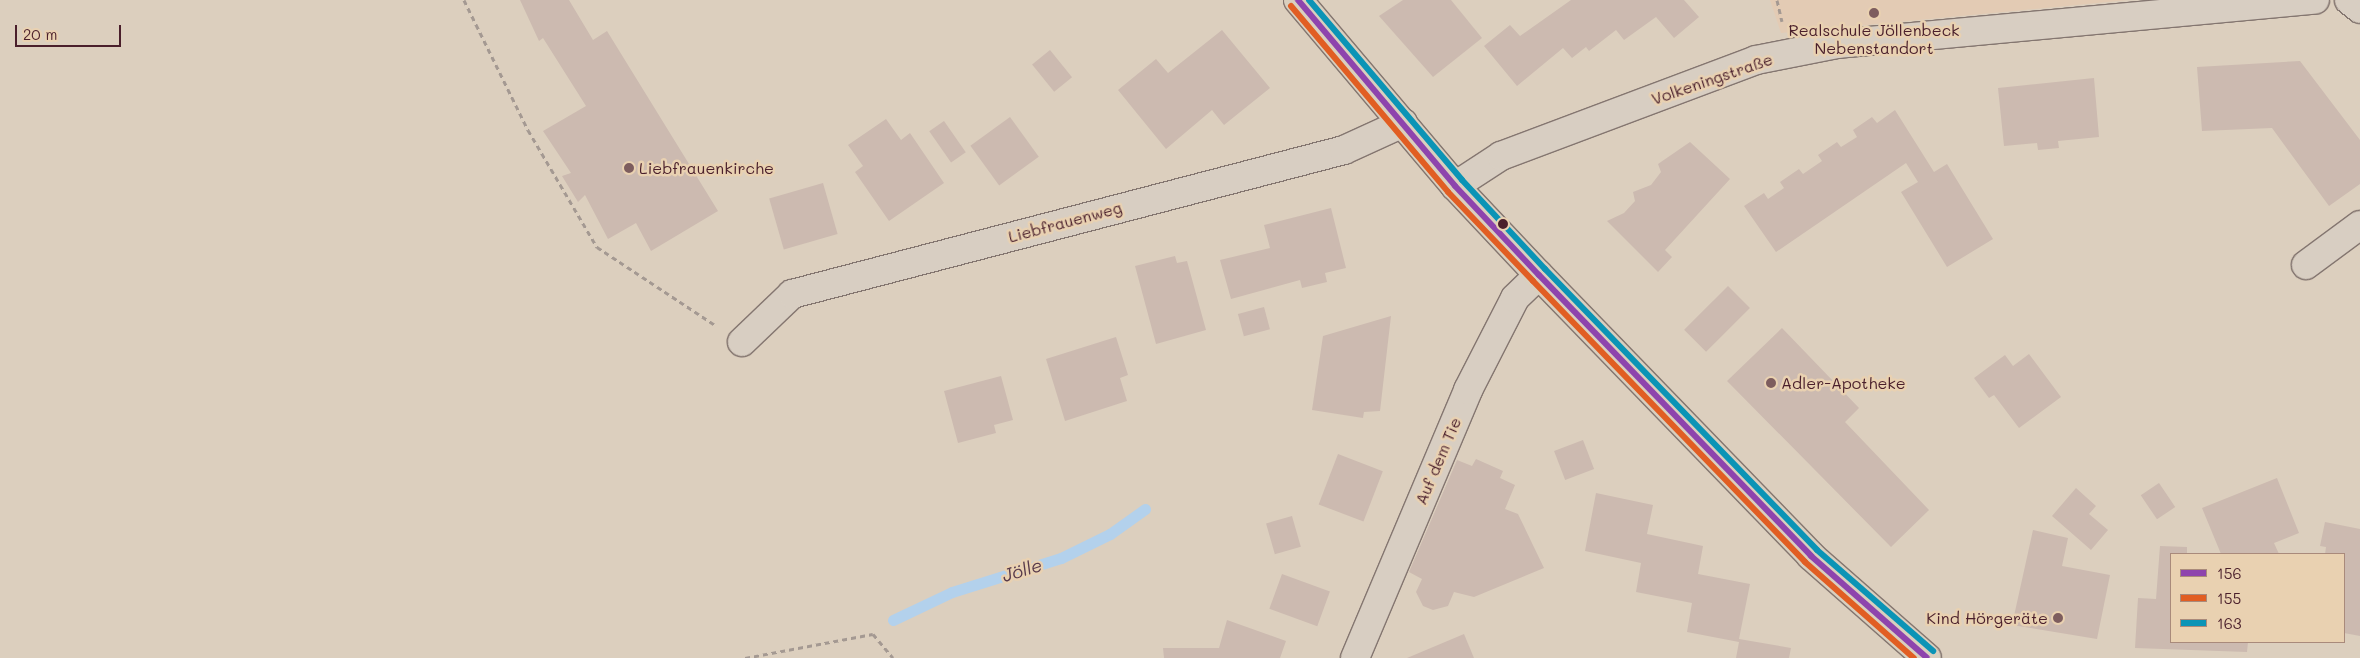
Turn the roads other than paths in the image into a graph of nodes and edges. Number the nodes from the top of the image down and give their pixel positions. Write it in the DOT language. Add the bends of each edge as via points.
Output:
graph roads {
  1 [pos="1298,0"];
  2 [pos="2315,0"];
  3 [pos="2349,0"];
  4 [pos="2360,9"];
  5 [pos="1403,123"];
  6 [pos="1455,186"];
  7 [pos="2360,225"];
  8 [pos="2306,265"];
  9 [pos="1539,275"];
  10 [pos="742,342"];
  11 [pos="1355,658"];
  12 [pos="1927,658"];
  1 -- 5 [label="main road"];
  2 -- 6 [label="street, Volkeningstraße" via="1837,44 1756,60 1501,156"];
  3 -- 4 [label="street"];
  5 -- 6 [label="main road"];
  5 -- 10 [label="street, Liebfrauenweg" via="1344,150 792,294"];
  6 -- 9 [label="main road"];
  7 -- 8 [label="street"];
  9 -- 11 [label="street, Auf dem Tie" via="1515,298 1468,390"];
  9 -- 12 [label="main road" via="1811,556"];
}
